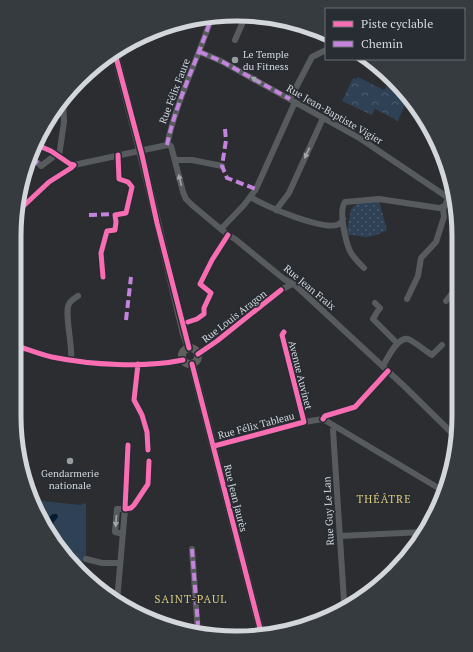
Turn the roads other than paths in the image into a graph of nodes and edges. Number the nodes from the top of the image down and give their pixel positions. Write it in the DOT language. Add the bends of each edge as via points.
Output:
graph roads {
  1 [pos="244,21"];
  2 [pos="210,23"];
  3 [pos="236,40"];
  4 [pos="325,50"];
  5 [pos="200,52"];
  6 [pos="116,58"];
  7 [pos="293,100"];
  8 [pos="63,109"];
  9 [pos="323,118"];
  10 [pos="167,145"];
  11 [pos="40,147"];
  12 [pos="140,150"];
  13 [pos="57,155"];
  14 [pos="175,160"];
  15 [pos="38,163"];
  16 [pos="74,165"];
  17 [pos="222,166"];
  18 [pos="251,197"];
  19 [pos="448,198"];
  20 [pos="23,206"];
  21 [pos="443,208"];
  22 [pos="276,210"];
  23 [pos="343,219"];
  24 [pos="221,230"];
  25 [pos="364,268"];
  26 [pos="292,284"];
  27 [pos="78,296"];
  28 [pos="452,296"];
  29 [pos="407,299"];
  30 [pos="446,301"];
  31 [pos="375,303"];
  32 [pos="284,332"];
  33 [pos="397,343"];
  34 [pos="442,345"];
  35 [pos="21,348"];
  36 [pos="189,348"];
  37 [pos="198,354"];
  38 [pos="71,360"];
  39 [pos="183,360"];
  40 [pos="138,364"];
  41 [pos="192,364"];
  42 [pos="383,366"];
  43 [pos="388,371"];
  44 [pos="323,419"];
  45 [pos="304,422"];
  46 [pos="335,427"];
  47 [pos="452,433"];
  48 [pos="128,445"];
  49 [pos="214,446"];
  50 [pos="148,450"];
  51 [pos="150,461"];
  52 [pos="440,489"];
  53 [pos="125,509"];
  54 [pos="418,532"];
  55 [pos="340,536"];
  56 [pos="192,549"];
  57 [pos="86,559"];
  58 [pos="120,563"];
  59 [pos="117,595"];
  60 [pos="344,602"];
  61 [pos="198,628"];
  62 [pos="260,630"];
  1 -- 3 [label="street"];
  2 -- 5 [label="street, Rue Félix Faure"];
  4 -- 7 [label="street" via="312,57"];
  7 -- 5 [label="street, Rue Jean-Baptiste Vigier, one-way"];
  5 -- 10 [label="street, Rue Félix Faure" via="174,118"];
  6 -- 12 [label="main road"];
  7 -- 9 [label="street, Rue Jean-Baptiste Vigier"];
  7 -- 18 [label="street"];
  8 -- 13 [label="street" via="64,122"];
  9 -- 19 [label="street, Rue Jean-Baptiste Vigier" via="361,139"];
  9 -- 22 [label="street, one-way" via="288,193"];
  10 -- 12 [label="street"];
  10 -- 14 [label="street, Rue Jean Fraix" via="171,146"];
  11 -- 13 [label="street"];
  12 -- 16 [label="street"];
  12 -- 36 [label="main road"];
  13 -- 15 [label="street" via="41,166"];
  13 -- 16 [label="street"];
  14 -- 17 [label="street" via="192,160"];
  24 -- 14 [label="street, Rue Jean Fraix, one-way" via="186,199"];
  16 -- 20 [label="street" via="49,182"];
  18 -- 22 [label="street"];
  18 -- 24 [label="street"];
  19 -- 21 [label="street"];
  21 -- 23 [label="street" via="379,198 348,200 343,206"];
  21 -- 29 [label="street" via="444,217 436,242 421,258 418,276"];
  22 -- 23 [label="street" via="314,223 336,225"];
  23 -- 25 [label="street" via="348,247"];
  24 -- 26 [label="street, Rue Jean Fraix"];
  26 -- 37 [label="street, Rue Louis Aragon"];
  26 -- 42 [label="street, Rue Jean Fraix"];
  27 -- 38 [label="street" via="68,309"];
  28 -- 30 [label="street"];
  31 -- 33 [label="street" via="380,308 373,319"];
  32 -- 45 [label="street, Avenue Auvinet" via="282,335"];
  33 -- 34 [label="street" via="409,339 432,355"];
  33 -- 42 [label="street"];
  35 -- 38 [label="street"];
  36 -- 37 [label="main road" via="195,349"];
  36 -- 39 [label="main road" via="183,352"];
  37 -- 41 [label="main road" via="197,360"];
  38 -- 40 [label="street"];
  39 -- 40 [label="street"];
  39 -- 41 [label="main road"];
  40 -- 50 [label="street" via="134,400 147,432"];
  41 -- 49 [label="main road, Rue Jean Jaurès"];
  42 -- 43 [label="street, Rue Jean Fraix"];
  43 -- 44 [label="street, Rue Félix Tableau" via="355,407 325,416"];
  43 -- 47 [label="street, Rue Jean Fraix"];
  44 -- 45 [label="street, Rue Félix Tableau"];
  44 -- 46 [label="street"];
  45 -- 49 [label="street, Rue Félix Tableau"];
  46 -- 52 [label="street"];
  46 -- 55 [label="street, Rue Guy Le Lan" via="333,437"];
  48 -- 53 [label="street"];
  49 -- 62 [label="main road, Rue Jean Jaurès"];
  51 -- 53 [label="street" via="148,484 134,505"];
  53 -- 58 [label="street" via="117,509 115,532 123,534"];
  54 -- 55 [label="street"];
  55 -- 60 [label="street, Rue Guy Le Lan"];
  56 -- 61 [label="street"];
  57 -- 58 [label="street" via="102,563"];
  58 -- 59 [label="street"];
}
